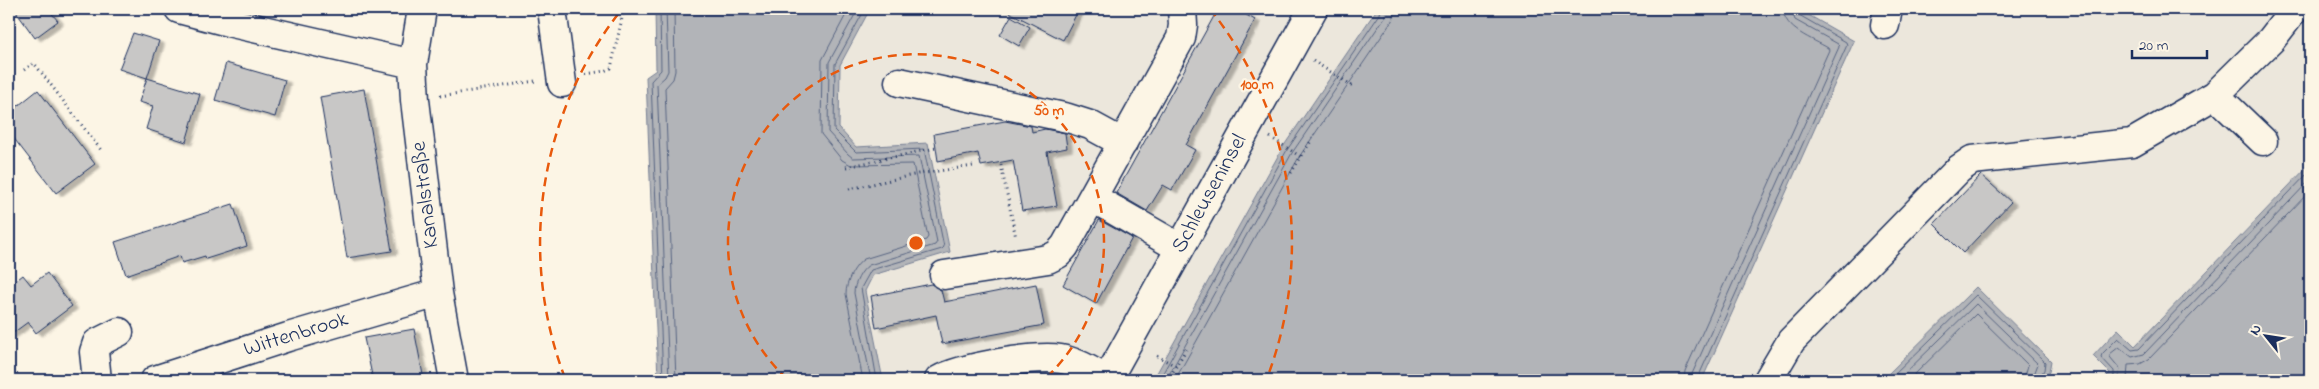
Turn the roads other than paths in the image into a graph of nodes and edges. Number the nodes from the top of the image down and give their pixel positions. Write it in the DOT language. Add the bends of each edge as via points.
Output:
graph roads {
  1 [pos="179,9"];
  2 [pos="422,9"];
  3 [pos="552,9"];
  4 [pos="1182,9"];
  5 [pos="1313,9"];
  6 [pos="2295,9"];
  7 [pos="412,64"];
  8 [pos="899,82"];
  9 [pos="562,84"];
  10 [pos="2214,96"];
  11 [pos="2263,141"];
  12 [pos="1123,143"];
  13 [pos="1093,198"];
  14 [pos="1180,248"];
  15 [pos="944,275"];
  16 [pos="438,293"];
  17 [pos="119,332"];
  18 [pos="97,380"];
  19 [pos="155,380"];
  20 [pos="454,380"];
  21 [pos="939,380"];
  22 [pos="1107,380"];
  23 [pos="1768,380"];
  1 -- 7 [label="street"];
  2 -- 7 [label="street, Kanalstraße"];
  3 -- 9 [label="street"];
  4 -- 12 [label="street" via="1181,38"];
  5 -- 14 [label="street, Schleuseninsel"];
  6 -- 10 [label="street" via="2272,40"];
  7 -- 16 [label="street, Kanalstraße"];
  8 -- 12 [label="street" via="1068,118 1090,125"];
  10 -- 11 [label="street"];
  10 -- 23 [label="street" via="2132,143 1972,160 1959,169 1791,341"];
  12 -- 13 [label="street"];
  13 -- 14 [label="street"];
  13 -- 15 [label="street" via="1066,246 1058,254 1048,259"];
  14 -- 22 [label="street, Schleuseninsel"];
  16 -- 19 [label="street, Wittenbrook"];
  16 -- 20 [label="street, Kanalstraße"];
  17 -- 18 [label="street" via="97,343 94,352"];
  21 -- 22 [label="street, Schleuseninsel" via="952,373 1047,358 1082,366"];
}
